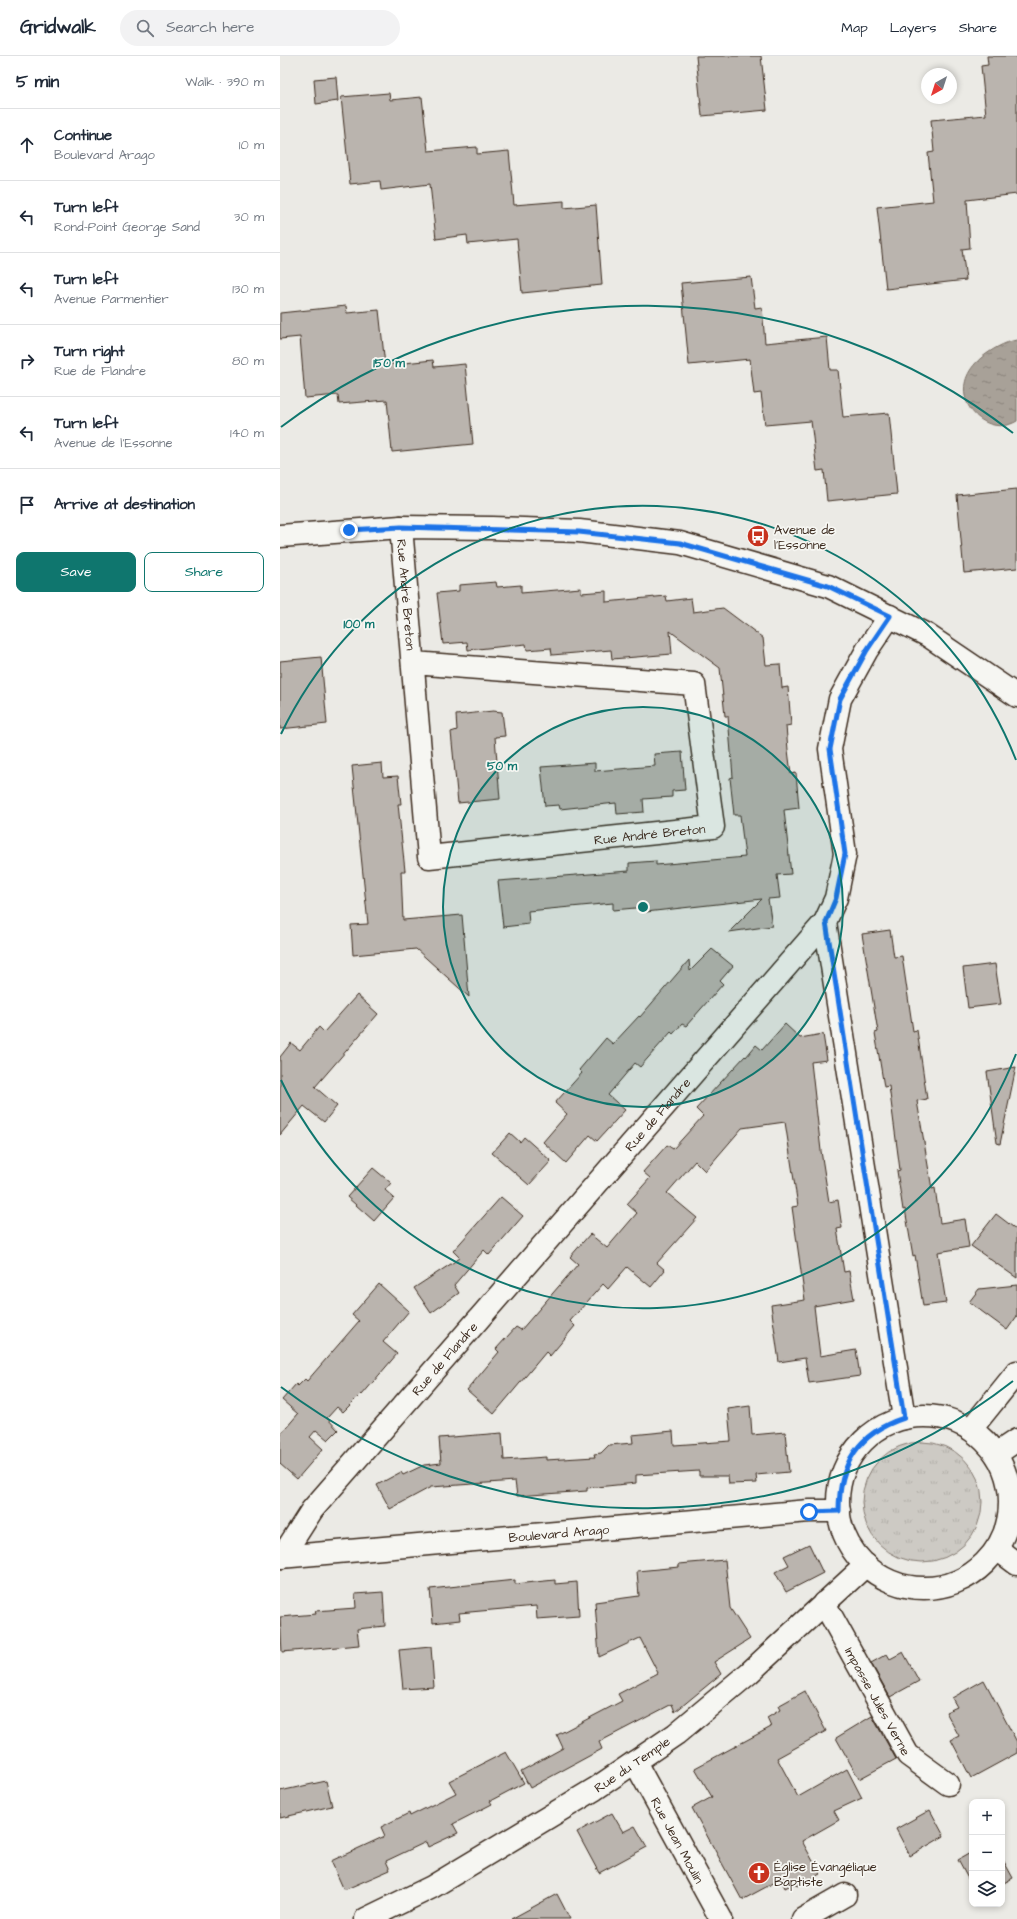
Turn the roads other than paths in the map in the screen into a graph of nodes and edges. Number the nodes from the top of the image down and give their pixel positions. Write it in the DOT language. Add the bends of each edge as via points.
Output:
graph roads {
  1 [pos="401,527"];
  2 [pos="280,536"];
  3 [pos="890,616"];
  4 [pos="413,663"];
  5 [pos="1017,696"];
  6 [pos="826,922"];
  7 [pos="1017,1372"];
  8 [pos="904,1418"];
  9 [pos="971,1429"];
  10 [pos="1017,1440"];
  11 [pos="996,1454"];
  12 [pos="839,1511"];
  13 [pos="996,1549"];
  14 [pos="281,1557"];
  15 [pos="1017,1564"];
  16 [pos="866,1565"];
  17 [pos="824,1603"];
  18 [pos="635,1762"];
  19 [pos="948,1784"];
  20 [pos="845,1895"];
  21 [pos="366,1919"];
  22 [pos="721,1919"];
  23 [pos="803,1919"];
  1 -- 2 [label="street"];
  1 -- 3 [label="street" via="579,532 680,543 828,586"];
  1 -- 4 [label="street, Rue André Breton"];
  3 -- 5 [label="street" via="927,635"];
  3 -- 6 [label="street, Rue de Flandre" via="867,650 838,706 830,749 845,854 836,898"];
  4 -- 4 [label="street, Rue André Breton" via="429,857 713,827 694,684"];
  6 -- 8 [label="street"];
  6 -- 14 [label="street, Rue de Flandre" via="312,1510"];
  7 -- 9 [label="street"];
  8 -- 9 [label="street" via="932,1416"];
  8 -- 12 [label="street" via="875,1431 863,1440 854,1452 841,1480"];
  9 -- 11 [label="street" via="985,1440"];
  10 -- 11 [label="street"];
  11 -- 13 [label="street" via="1008,1480 1010,1508 1008,1523"];
  12 -- 14 [label="street, Boulevard Arago"];
  12 -- 16 [label="street" via="850,1546"];
  13 -- 15 [label="street"];
  13 -- 16 [label="street" via="976,1571 964,1578 935,1587 905,1586 891,1581"];
  16 -- 17 [label="street, Rue du Temple"];
  17 -- 18 [label="street, Rue du Temple" via="737,1683 676,1734"];
  17 -- 19 [label="street, Impasse Jules Verne" via="908,1756"];
  18 -- 21 [label="street, Rue du Temple" via="595,1789 432,1887"];
  18 -- 22 [label="street, Rue Jean Moulin"];
  20 -- 23 [label="street"];
}
